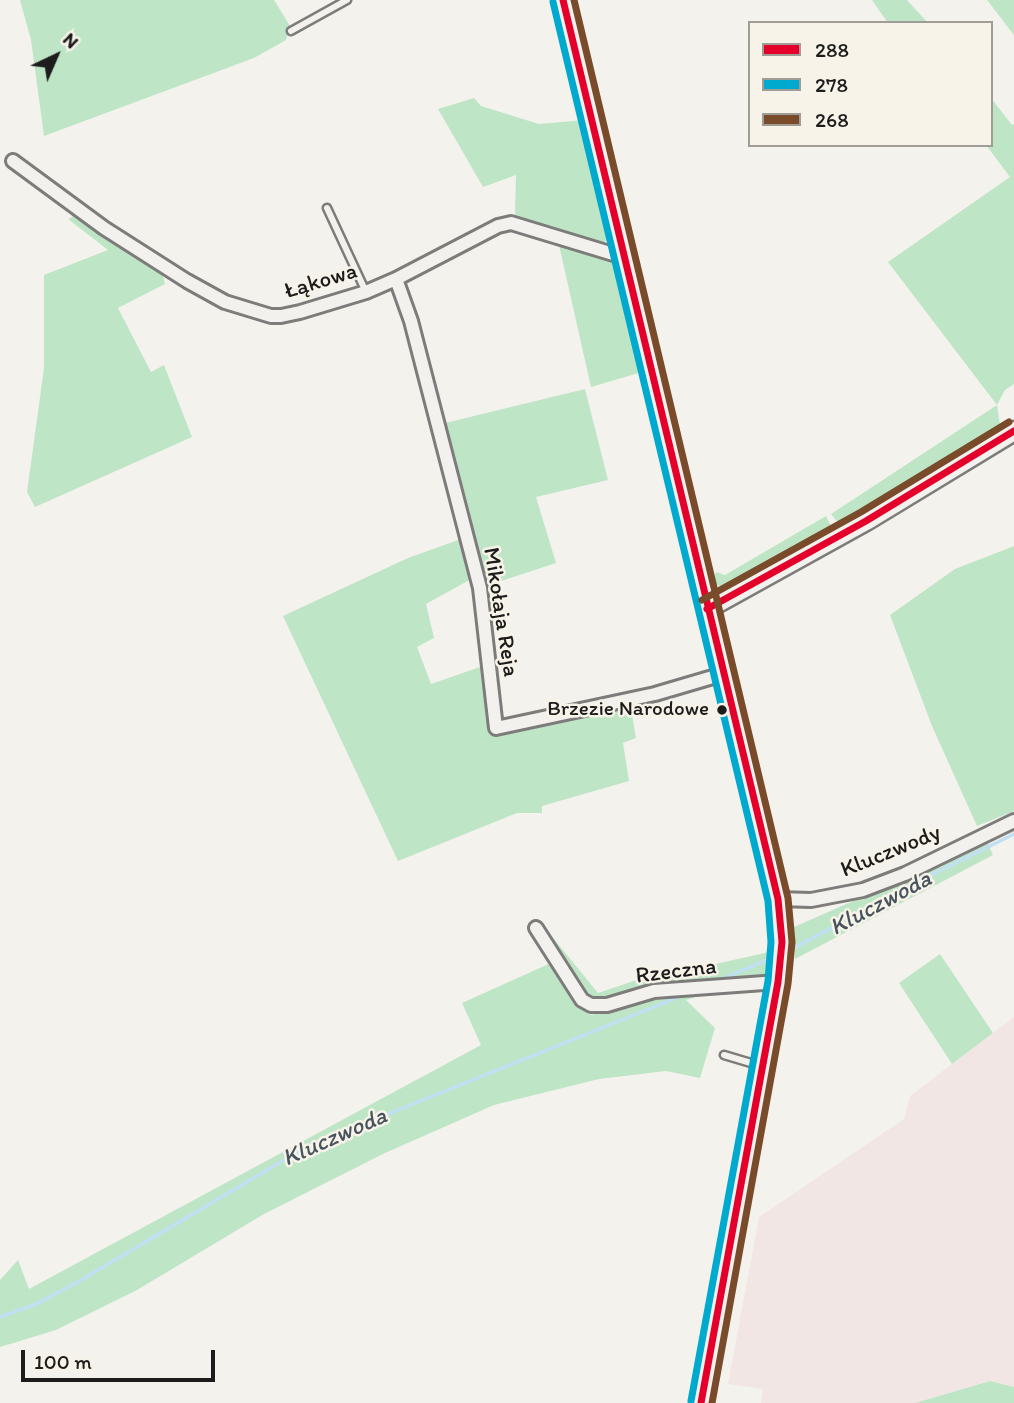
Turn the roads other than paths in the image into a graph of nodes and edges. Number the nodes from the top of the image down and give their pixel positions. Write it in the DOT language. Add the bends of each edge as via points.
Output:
graph roads {
  1 [pos="346,0"];
  2 [pos="563,0"];
  3 [pos="290,31"];
  4 [pos="13,161"];
  5 [pos="327,208"];
  6 [pos="623,257"];
  7 [pos="396,279"];
  8 [pos="366,292"];
  9 [pos="1012,433"];
  10 [pos="707,609"];
  11 [pos="723,674"];
  12 [pos="1014,821"];
  13 [pos="778,899"];
  14 [pos="536,928"];
  15 [pos="779,977"];
  16 [pos="724,1055"];
  17 [pos="763,1066"];
  18 [pos="701,1403"];
  1 -- 3 [label="lane"];
  2 -- 6 [label="street"];
  4 -- 8 [label="street, Łąkowa" via="104,228 225,302 281,316"];
  5 -- 8 [label="lane"];
  6 -- 7 [label="street, Łąkowa" via="511,223"];
  6 -- 10 [label="street"];
  7 -- 8 [label="street, Łąkowa"];
  7 -- 11 [label="street, Mikołaja Reja" via="480,588 496,728"];
  9 -- 10 [label="street"];
  10 -- 11 [label="street"];
  11 -- 13 [label="street"];
  12 -- 13 [label="street, Kluczwody" via="863,890 811,900"];
  13 -- 15 [label="street"];
  14 -- 15 [label="street, Rzeczna" via="582,1000 591,1005 654,992"];
  15 -- 17 [label="street"];
  16 -- 17 [label="lane"];
  17 -- 18 [label="street"];
}
